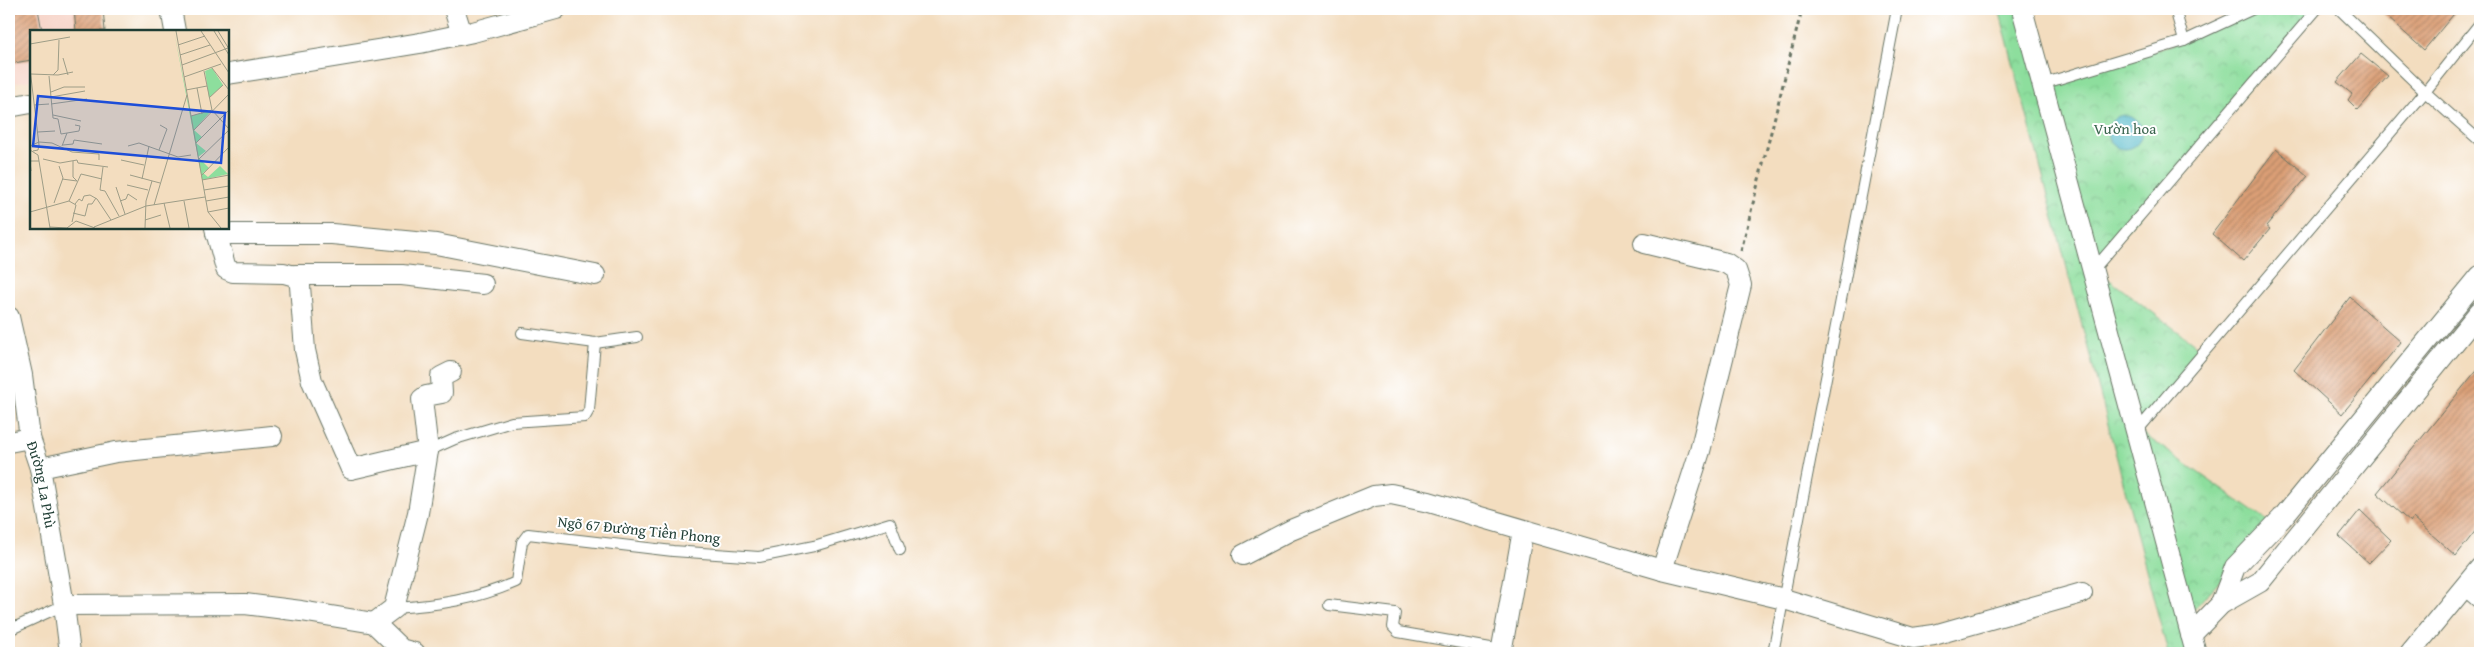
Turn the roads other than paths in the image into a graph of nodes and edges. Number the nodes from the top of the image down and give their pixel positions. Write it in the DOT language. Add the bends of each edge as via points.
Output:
graph roads {
  1 [pos="171,9"];
  2 [pos="454,9"];
  3 [pos="556,9"];
  4 [pos="1897,9"];
  5 [pos="2022,9"];
  6 [pos="2175,9"];
  7 [pos="2253,9"];
  8 [pos="2317,9"];
  9 [pos="2339,9"];
  10 [pos="2480,23"];
  11 [pos="175,30"];
  12 [pos="462,34"];
  13 [pos="2184,41"];
  14 [pos="229,74"];
  15 [pos="2042,84"];
  16 [pos="2425,92"];
  17 [pos="30,103"];
  18 [pos="9,106"];
  19 [pos="2480,141"];
  20 [pos="216,231"];
  21 [pos="1644,243"];
  22 [pos="2094,269"];
  23 [pos="295,275"];
  24 [pos="596,275"];
  25 [pos="2480,276"];
  26 [pos="483,284"];
  27 [pos="2480,312"];
  28 [pos="9,323"];
  29 [pos="522,333"];
  30 [pos="637,337"];
  31 [pos="594,343"];
  32 [pos="451,372"];
  33 [pos="2137,431"];
  34 [pos="272,436"];
  35 [pos="30,438"];
  36 [pos="9,442"];
  37 [pos="428,451"];
  38 [pos="40,468"];
  39 [pos="1523,530"];
  40 [pos="900,550"];
  41 [pos="1243,555"];
  42 [pos="2480,568"];
  43 [pos="1662,570"];
  44 [pos="2473,592"];
  45 [pos="2082,593"];
  46 [pos="1784,598"];
  47 [pos="2221,604"];
  48 [pos="64,605"];
  49 [pos="1329,605"];
  50 [pos="394,608"];
  51 [pos="374,623"];
  52 [pos="9,630"];
  53 [pos="2193,644"];
  54 [pos="1501,652"];
  55 [pos="70,653"];
  56 [pos="415,653"];
  57 [pos="1773,653"];
  58 [pos="2410,653"];
  1 -- 11 [label="street"];
  2 -- 12 [label="street"];
  3 -- 12 [label="street"];
  4 -- 46 [label="lane"];
  5 -- 15 [label="street"];
  6 -- 13 [label="lane"];
  7 -- 13 [label="lane"];
  8 -- 22 [label="lane"];
  9 -- 16 [label="lane"];
  10 -- 16 [label="lane"];
  12 -- 14 [label="street"];
  13 -- 15 [label="lane"];
  15 -- 22 [label="street"];
  16 -- 19 [label="lane"];
  16 -- 33 [label="lane"];
  17 -- 18 [label="street"];
  20 -- 23 [label="street" via="224,265 233,272"];
  20 -- 24 [label="street" via="332,234 436,244"];
  21 -- 43 [label="street" via="1718,260 1736,270 1741,285 1700,451"];
  22 -- 33 [label="street"];
  23 -- 26 [label="street" via="402,275"];
  23 -- 37 [label="street" via="300,286 305,350 312,381 351,469"];
  25 -- 47 [label="street" via="2282,518 2235,567"];
  27 -- 47 [label="street" via="2260,582"];
  28 -- 35 [label="street, Đường La Phù" via="22,375"];
  29 -- 31 [label="lane"];
  30 -- 31 [label="lane"];
  31 -- 37 [label="lane" via="589,410 585,417 512,422 455,439"];
  32 -- 37 [label="street" via="442,377 442,393 422,399"];
  33 -- 53 [label="street"];
  34 -- 38 [label="street" via="116,452"];
  35 -- 36 [label="street"];
  35 -- 38 [label="street, Đường La Phù"];
  37 -- 50 [label="street" via="418,513"];
  38 -- 48 [label="street, Đường La Phù"];
  39 -- 41 [label="street" via="1429,502 1381,495 1291,530"];
  39 -- 43 [label="street"];
  39 -- 54 [label="street"];
  40 -- 50 [label="lane, Ngõ 67 Đường Tiền Phong" via="890,523 814,546 759,557 673,551 528,534 522,542 516,582 463,601 439,606"];
  42 -- 44 [label="street"];
  43 -- 46 [label="street"];
  44 -- 58 [label="street"];
  45 -- 46 [label="street" via="1918,638"];
  46 -- 57 [label="lane"];
  47 -- 53 [label="street"];
  48 -- 51 [label="street" via="245,604"];
  48 -- 52 [label="lane"];
  48 -- 55 [label="street, Đường La Phù"];
  49 -- 54 [label="lane" via="1395,613 1393,628 1398,632"];
  50 -- 51 [label="street"];
  51 -- 56 [label="street" via="400,649"];
}
